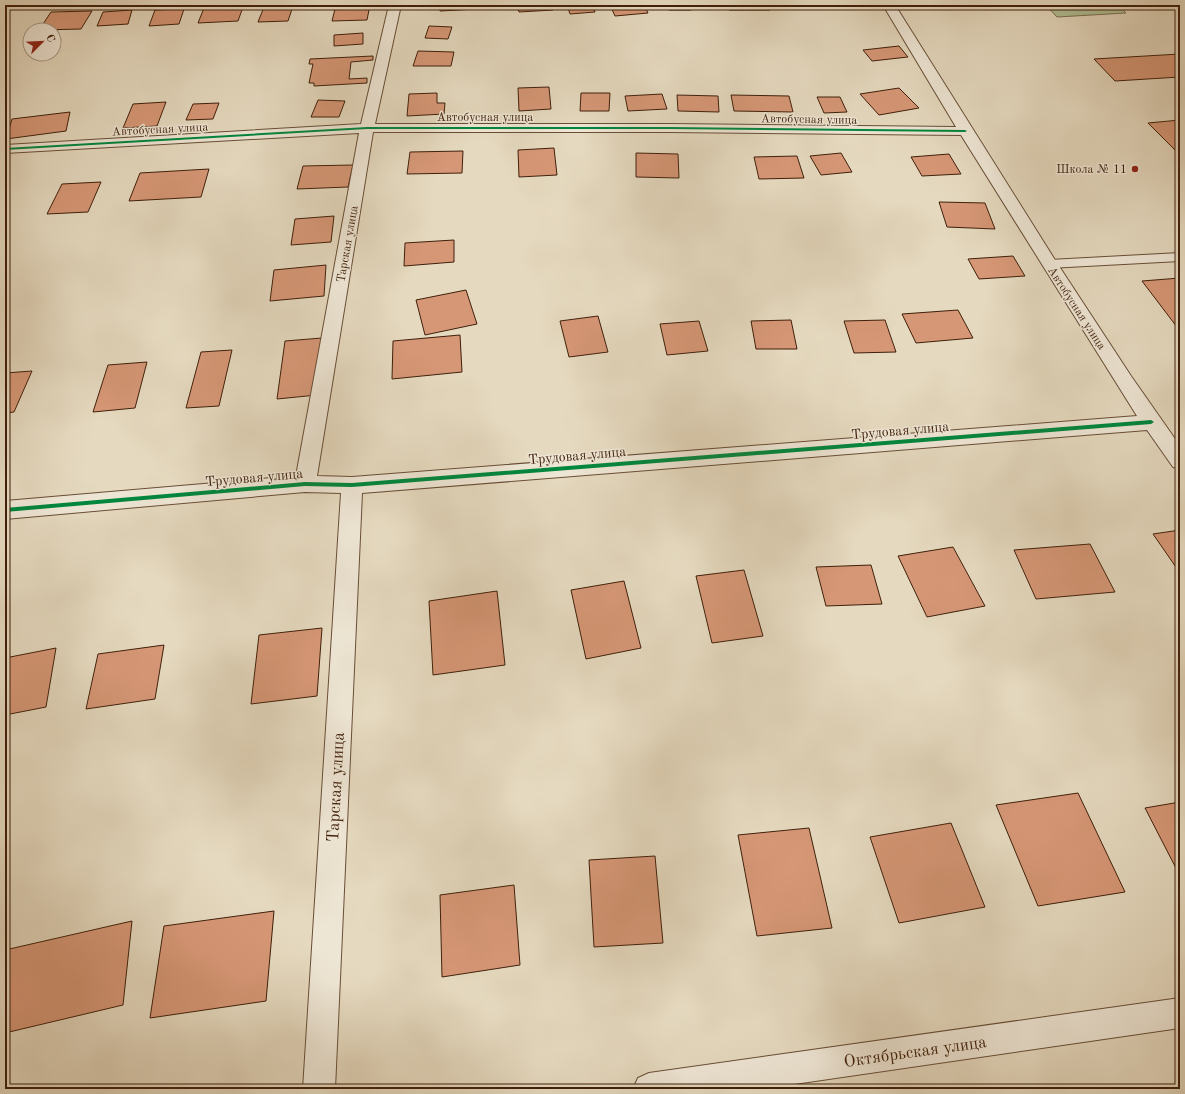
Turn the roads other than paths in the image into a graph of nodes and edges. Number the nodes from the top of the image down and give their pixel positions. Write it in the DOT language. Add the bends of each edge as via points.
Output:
graph roads {
  1 [pos="395,5"];
  2 [pos="890,5"];
  3 [pos="367,128"];
  4 [pos="965,132"];
  5 [pos="5,150"];
  6 [pos="1180,257"];
  7 [pos="1049,264"];
  8 [pos="1151,422"];
  9 [pos="1180,461"];
  10 [pos="305,484"];
  11 [pos="352,485"];
  12 [pos="5,510"];
  13 [pos="1180,1013"];
  14 [pos="319,1089"];
  15 [pos="649,1089"];
  1 -- 3 [label="street, Тарская улица"];
  2 -- 4 [label="street, Автобусная улица"];
  3 -- 4 [label="street, Автобусная улица" via="670,128"];
  3 -- 5 [label="street, Автобусная улица"];
  3 -- 10 [label="street, Тарская улица"];
  4 -- 7 [label="street, Автобусная улица"];
  6 -- 7 [label="lane"];
  7 -- 8 [label="street, Автобусная улица"];
  8 -- 9 [label="street, Автобусная улица"];
  8 -- 11 [label="street, Трудовая улица"];
  10 -- 11 [label="street, Трудовая улица"];
  10 -- 12 [label="street, Трудовая улица"];
  11 -- 14 [label="street, Тарская улица"];
  13 -- 15 [label="street, Октябрьская улица"];
}
